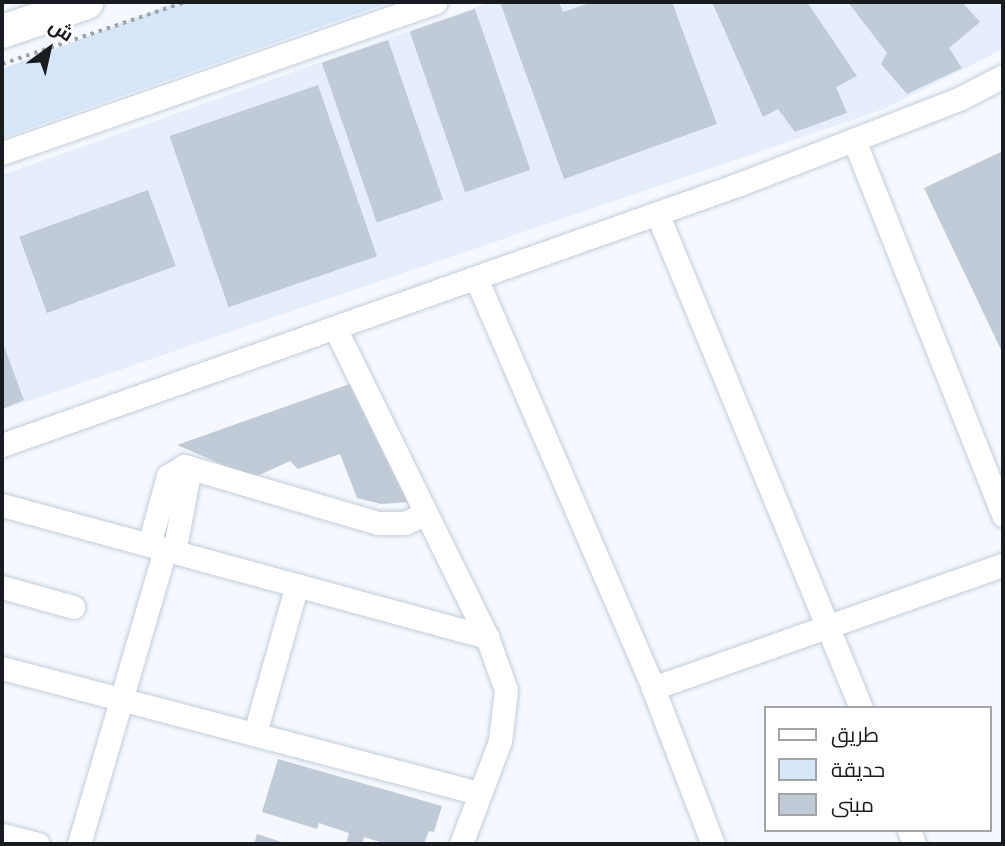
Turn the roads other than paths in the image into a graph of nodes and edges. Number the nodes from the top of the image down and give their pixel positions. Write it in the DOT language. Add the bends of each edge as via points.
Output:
graph roads {
  1 [pos="86,2"];
  2 [pos="435,2"];
  3 [pos="2,31"];
  4 [pos="1003,76"];
  5 [pos="854,140"];
  6 [pos="2,153"];
  7 [pos="657,213"];
  8 [pos="476,278"];
  9 [pos="335,328"];
  10 [pos="2,445"];
  11 [pos="2,505"];
  12 [pos="426,513"];
  13 [pos="1003,515"];
  14 [pos="163,549"];
  15 [pos="1003,565"];
  16 [pos="297,585"];
  17 [pos="2,587"];
  18 [pos="73,607"];
  19 [pos="830,628"];
  20 [pos="487,637"];
  21 [pos="2,668"];
  22 [pos="653,688"];
  23 [pos="122,699"];
  24 [pos="860,706"];
  25 [pos="255,733"];
  26 [pos="480,793"];
  27 [pos="2,835"];
  28 [pos="38,844"];
  29 [pos="79,844"];
  30 [pos="461,844"];
  31 [pos="713,844"];
  1 -- 3 [label="highway"];
  2 -- 6 [label="street"];
  4 -- 5 [label="street" via="961,98"];
  5 -- 7 [label="street"];
  5 -- 13 [label="street"];
  7 -- 8 [label="street"];
  7 -- 19 [label="street"];
  8 -- 9 [label="street"];
  8 -- 22 [label="street"];
  9 -- 10 [label="street"];
  9 -- 12 [label="street"];
  11 -- 14 [label="street"];
  12 -- 14 [label="street" via="405,523 378,523 190,467"];
  12 -- 20 [label="street"];
  14 -- 16 [label="street"];
  14 -- 23 [label="street"];
  15 -- 19 [label="street"];
  16 -- 20 [label="street"];
  16 -- 25 [label="street"];
  17 -- 18 [label="street"];
  19 -- 22 [label="street"];
  19 -- 24 [label="street"];
  20 -- 26 [label="street" via="506,690 506,716"];
  21 -- 23 [label="street"];
  22 -- 31 [label="street"];
  23 -- 25 [label="street"];
  23 -- 29 [label="street"];
  25 -- 26 [label="street"];
  26 -- 30 [label="street"];
  27 -- 28 [label="street"];
}
